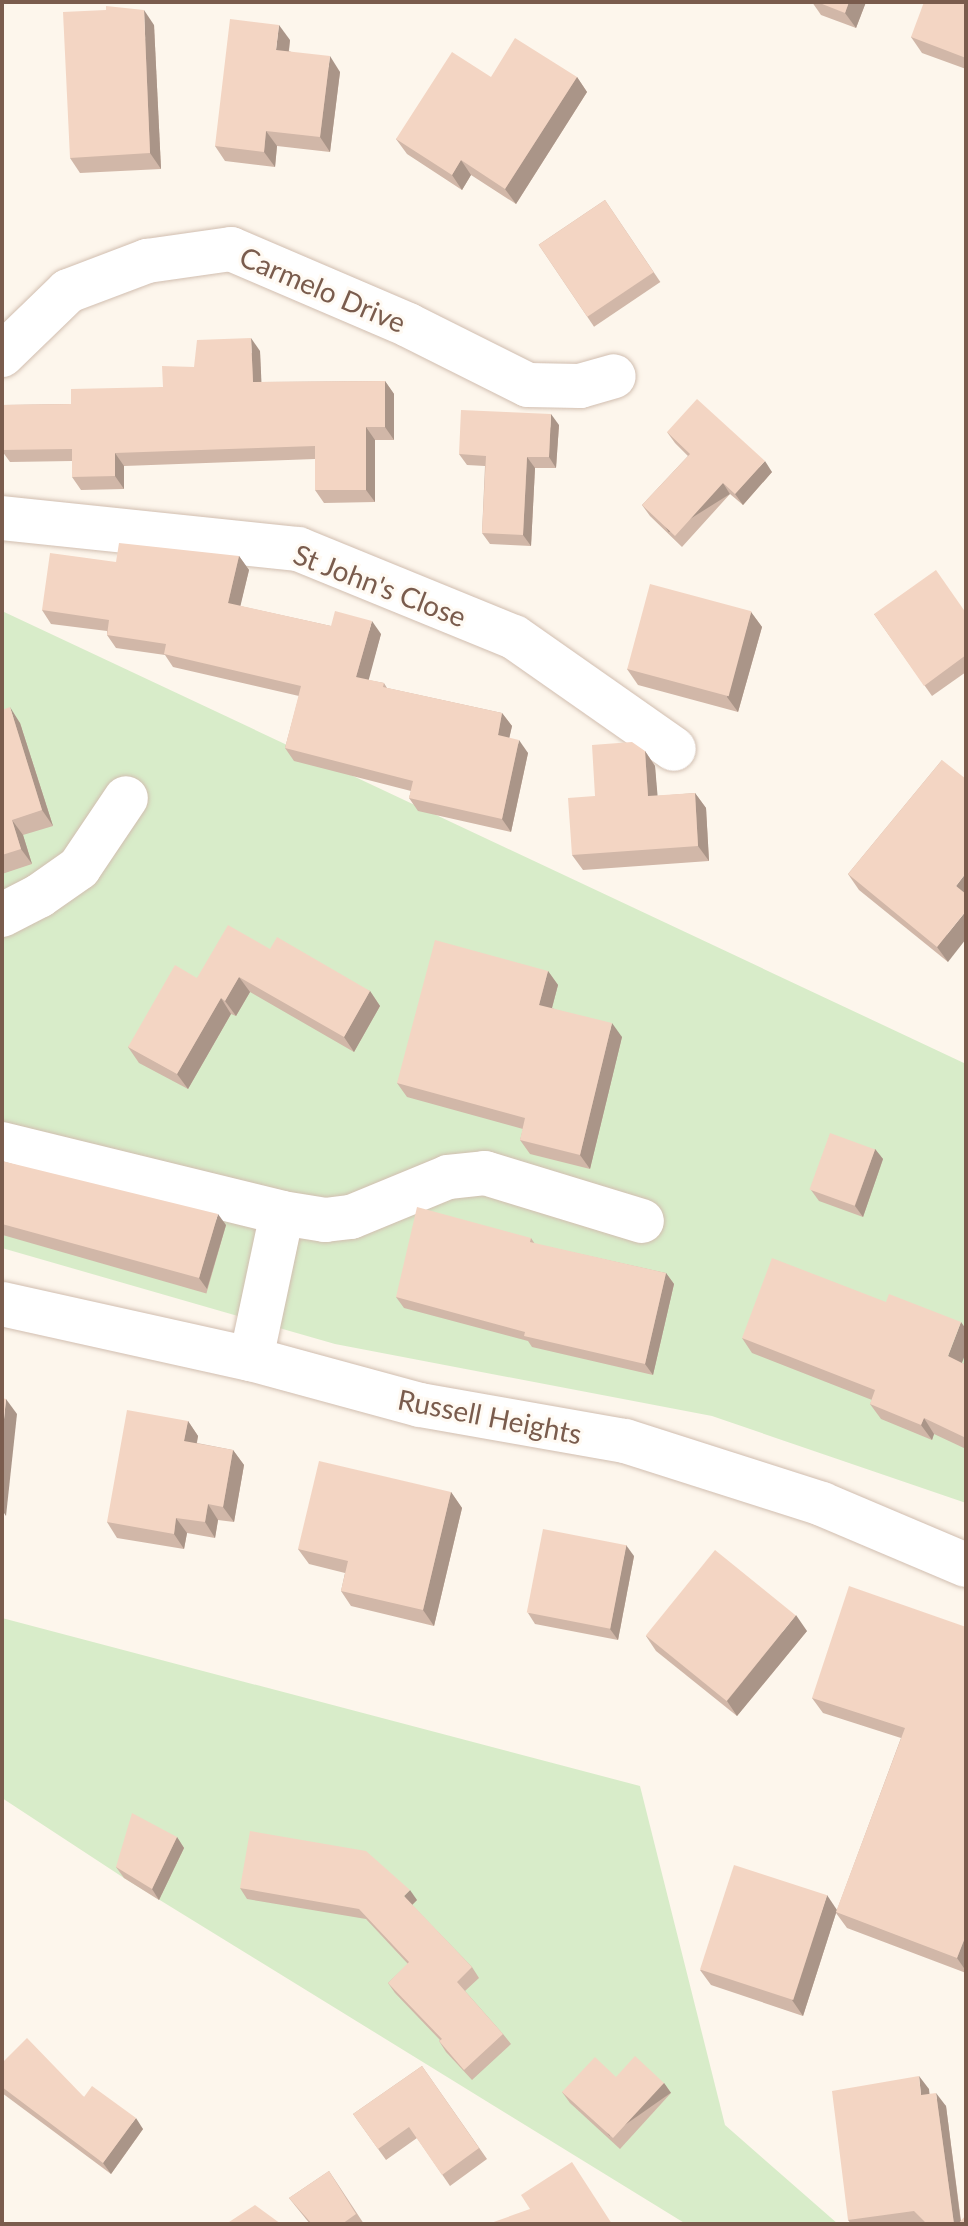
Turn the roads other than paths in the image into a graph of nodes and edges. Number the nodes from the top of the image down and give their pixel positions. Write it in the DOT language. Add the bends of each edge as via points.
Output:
graph roads {
  1 [pos="2,355"];
  2 [pos="614,376"];
  3 [pos="2,518"];
  4 [pos="674,749"];
  5 [pos="126,798"];
  6 [pos="2,915"];
  7 [pos="2,1144"];
  8 [pos="282,1213"];
  9 [pos="642,1221"];
  10 [pos="2,1304"];
  11 [pos="251,1359"];
  12 [pos="966,1565"];
  1 -- 2 [label="street, Carmelo Drive" via="68,291 147,261 231,249 408,325 528,385 580,386"];
  3 -- 4 [label="street, St John's Close" via="298,549 514,637"];
  5 -- 6 [label="street" via="79,868"];
  7 -- 8 [label="street"];
  8 -- 9 [label="street" via="325,1220 351,1217 448,1177 485,1173"];
  8 -- 11 [label="street"];
  10 -- 11 [label="street, Russell Heights"];
  11 -- 12 [label="street, Russell Heights" via="420,1405 625,1441 822,1504"];
}
